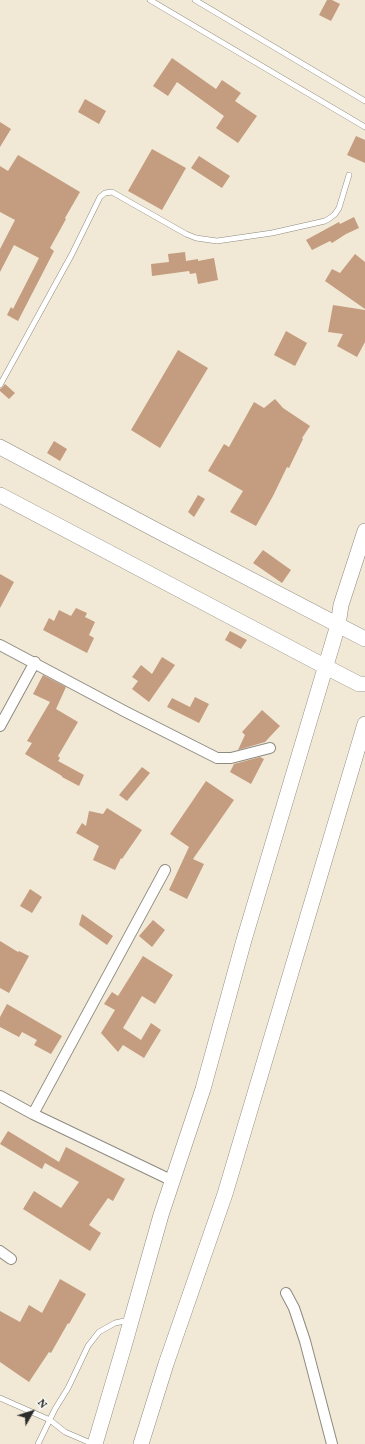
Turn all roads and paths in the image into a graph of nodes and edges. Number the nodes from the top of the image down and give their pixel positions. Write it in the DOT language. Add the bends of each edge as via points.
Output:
graph roads {
  1 [pos="150,0"];
  2 [pos="195,0"];
  3 [pos="365,101"];
  4 [pos="365,127"];
  5 [pos="349,175"];
  6 [pos="0,385"];
  7 [pos="0,447"];
  8 [pos="0,495"];
  9 [pos="365,531"];
  10 [pos="338,624"];
  11 [pos="365,638"];
  12 [pos="0,645"];
  13 [pos="35,662"];
  14 [pos="326,667"];
  15 [pos="365,684"];
  16 [pos="365,724"];
  17 [pos="0,726"];
  18 [pos="270,748"];
  19 [pos="165,870"];
  20 [pos="0,1096"];
  21 [pos="32,1114"];
  22 [pos="173,1181"];
  23 [pos="0,1252"];
  24 [pos="11,1259"];
  25 [pos="286,1293"];
  26 [pos="132,1319"];
  27 [pos="0,1398"];
  28 [pos="50,1420"];
  29 [pos="38,1444"];
  30 [pos="94,1444"];
  31 [pos="140,1444"];
  32 [pos="332,1444"];
  1 -- 4 [label="lane"];
  2 -- 3 [label="lane"];
  5 -- 6 [label="lane" via="339,208 330,218 272,233 217,241 186,234 112,192 105,193 100,197 72,254"];
  7 -- 10 [label="street"];
  8 -- 14 [label="street"];
  9 -- 10 [label="street" via="341,605"];
  10 -- 11 [label="street"];
  10 -- 14 [label="street"];
  12 -- 13 [label="street"];
  13 -- 17 [label="street"];
  13 -- 18 [label="street" via="217,758 231,758"];
  14 -- 15 [label="street" via="359,684"];
  14 -- 22 [label="street" via="244,940 203,1089"];
  16 -- 31 [label="street" via="225,1194"];
  19 -- 21 [label="street"];
  20 -- 21 [label="street"];
  21 -- 22 [label="street"];
  22 -- 26 [label="street"];
  23 -- 24 [label="street"];
  25 -- 32 [label="street" via="305,1341"];
  26 -- 28 [label="lane" via="115,1323 100,1332 88,1346"];
  26 -- 30 [label="street"];
  27 -- 28 [label="lane"];
  28 -- 29 [label="lane"];
  28 -- 30 [label="lane" via="65,1432"];
}
